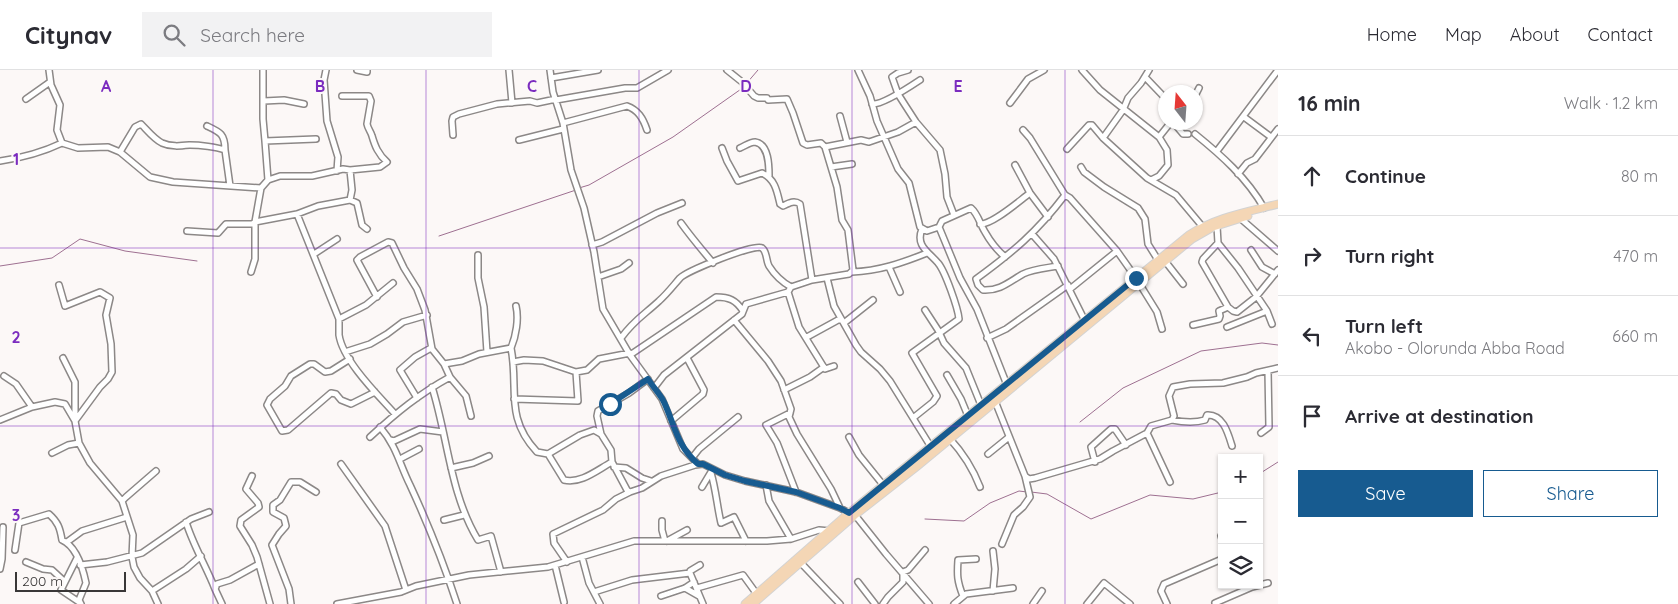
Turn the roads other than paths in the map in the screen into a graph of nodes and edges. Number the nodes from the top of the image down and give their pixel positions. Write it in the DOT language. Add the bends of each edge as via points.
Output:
graph roads {
  1 [pos="49,70"];
  2 [pos="263,70"];
  3 [pos="326,70"];
  4 [pos="357,70"];
  5 [pos="367,70"];
  6 [pos="509,70"];
  7 [pos="550,70"];
  8 [pos="598,70"];
  9 [pos="668,70"];
  10 [pos="728,70"];
  11 [pos="858,70"];
  12 [pos="891,70"];
  13 [pos="908,70"];
  14 [pos="1044,70"];
  15 [pos="1082,70"];
  16 [pos="1141,70"];
  17 [pos="1278,70"];
  18 [pos="1147,74"];
  19 [pos="892,77"];
  20 [pos="551,78"];
  21 [pos="920,80"];
  22 [pos="50,82"];
  23 [pos="1158,88"];
  24 [pos="898,94"];
  25 [pos="342,96"];
  26 [pos="26,99"];
  27 [pos="556,100"];
  28 [pos="264,101"];
  29 [pos="1010,102"];
  30 [pos="512,103"];
  31 [pos="304,104"];
  32 [pos="872,104"];
  33 [pos="1123,110"];
  34 [pos="840,116"];
  35 [pos="1244,116"];
  36 [pos="916,122"];
  37 [pos="206,126"];
  38 [pos="563,126"];
  39 [pos="1278,129"];
  40 [pos="647,130"];
  41 [pos="1023,130"];
  42 [pos="1165,130"];
  43 [pos="1179,130"];
  44 [pos="1188,134"];
  45 [pos="1195,134"];
  46 [pos="453,135"];
  47 [pos="885,137"];
  48 [pos="1159,137"];
  49 [pos="1271,137"];
  50 [pos="1103,138"];
  51 [pos="316,139"];
  52 [pos="265,140"];
  53 [pos="519,140"];
  54 [pos="846,142"];
  55 [pos="62,143"];
  56 [pos="825,147"];
  57 [pos="722,148"];
  58 [pos="740,148"];
  59 [pos="1067,149"];
  60 [pos="225,150"];
  61 [pos="120,152"];
  62 [pos="1217,152"];
  63 [pos="0,162"];
  64 [pos="852,164"];
  65 [pos="1015,165"];
  66 [pos="831,166"];
  67 [pos="1081,167"];
  68 [pos="337,170"];
  69 [pos="350,170"];
  70 [pos="1238,174"];
  71 [pos="769,176"];
  72 [pos="268,180"];
  73 [pos="1151,180"];
  74 [pos="230,186"];
  75 [pos="261,188"];
  76 [pos="1030,193"];
  77 [pos="1065,194"];
  78 [pos="350,200"];
  79 [pos="682,204"];
  80 [pos="1278,204"];
  81 [pos="1264,208"];
  82 [pos="1278,209"];
  83 [pos="297,214"];
  84 [pos="954,215"];
  85 [pos="1048,217"];
  86 [pos="1240,218"];
  87 [pos="255,222"];
  88 [pos="681,223"];
  89 [pos="983,226"];
  90 [pos="1202,226"];
  91 [pos="1217,226"];
  92 [pos="939,227"];
  93 [pos="367,229"];
  94 [pos="922,229"];
  95 [pos="187,231"];
  96 [pos="1032,234"];
  97 [pos="338,239"];
  98 [pos="1218,243"];
  99 [pos="592,245"];
  100 [pos="1251,250"];
  101 [pos="1117,251"];
  102 [pos="1278,251"];
  103 [pos="927,253"];
  104 [pos="1171,253"];
  105 [pos="314,254"];
  106 [pos="478,255"];
  107 [pos="1005,257"];
  108 [pos="1161,260"];
  109 [pos="713,262"];
  110 [pos="629,263"];
  111 [pos="1058,266"];
  112 [pos="889,267"];
  113 [pos="251,272"];
  114 [pos="852,272"];
  115 [pos="1276,272"];
  116 [pos="598,277"];
  117 [pos="826,278"];
  118 [pos="812,280"];
  119 [pos="1138,280"];
  120 [pos="394,283"];
  121 [pos="1183,284"];
  122 [pos="59,285"];
  123 [pos="978,285"];
  124 [pos="1069,287"];
  125 [pos="789,290"];
  126 [pos="966,291"];
  127 [pos="900,292"];
  128 [pos="377,297"];
  129 [pos="1256,297"];
  130 [pos="873,300"];
  131 [pos="516,306"];
  132 [pos="1228,307"];
  133 [pos="924,310"];
  134 [pos="743,311"];
  135 [pos="1267,311"];
  136 [pos="427,315"];
  137 [pos="339,319"];
  138 [pos="734,320"];
  139 [pos="1085,321"];
  140 [pos="843,322"];
  141 [pos="1272,324"];
  142 [pos="1193,325"];
  143 [pos="1226,327"];
  144 [pos="1162,329"];
  145 [pos="940,332"];
  146 [pos="807,337"];
  147 [pos="620,338"];
  148 [pos="987,338"];
  149 [pos="432,348"];
  150 [pos="510,348"];
  151 [pos="345,352"];
  152 [pos="487,352"];
  153 [pos="630,354"];
  154 [pos="63,358"];
  155 [pos="687,358"];
  156 [pos="350,359"];
  157 [pos="513,362"];
  158 [pos="444,364"];
  159 [pos="834,366"];
  160 [pos="824,367"];
  161 [pos="1278,368"];
  162 [pos="1268,371"];
  163 [pos="576,372"];
  164 [pos="947,375"];
  165 [pos="4,376"];
  166 [pos="450,377"];
  167 [pos="648,379"];
  168 [pos="1007,385"];
  169 [pos="432,387"];
  170 [pos="654,388"];
  171 [pos="784,390"];
  172 [pos="374,392"];
  173 [pos="417,398"];
  174 [pos="514,399"];
  175 [pos="995,401"];
  176 [pos="981,405"];
  177 [pos="32,407"];
  178 [pos="790,413"];
  179 [pos="395,414"];
  180 [pos="472,416"];
  181 [pos="968,416"];
  182 [pos="738,417"];
  183 [pos="913,418"];
  184 [pos="0,420"];
  185 [pos="75,420"];
  186 [pos="1172,420"];
  187 [pos="671,421"];
  188 [pos="380,427"];
  189 [pos="443,432"];
  190 [pos="1147,433"];
  191 [pos="1261,433"];
  192 [pos="601,434"];
  193 [pos="370,437"];
  194 [pos="849,437"];
  195 [pos="1009,437"];
  196 [pos="950,438"];
  197 [pos="391,440"];
  198 [pos="79,443"];
  199 [pos="1126,445"];
  200 [pos="1232,446"];
  201 [pos="931,447"];
  202 [pos="419,449"];
  203 [pos="52,453"];
  204 [pos="548,454"];
  205 [pos="988,454"];
  206 [pos="489,456"];
  207 [pos="400,459"];
  208 [pos="694,462"];
  209 [pos="1095,462"];
  210 [pos="341,464"];
  211 [pos="613,464"];
  212 [pos="913,466"];
  213 [pos="451,468"];
  214 [pos="156,471"];
  215 [pos="711,471"];
  216 [pos="252,476"];
  217 [pos="1025,476"];
  218 [pos="651,481"];
  219 [pos="1170,482"];
  220 [pos="766,485"];
  221 [pos="884,486"];
  222 [pos="702,487"];
  223 [pos="980,487"];
  224 [pos="316,492"];
  225 [pos="630,492"];
  226 [pos="796,492"];
  227 [pos="122,501"];
  228 [pos="840,508"];
  229 [pos="209,512"];
  230 [pos="852,514"];
  231 [pos="464,515"];
  232 [pos="127,517"];
  233 [pos="444,520"];
  234 [pos="662,521"];
  235 [pos="186,522"];
  236 [pos="4,527"];
  237 [pos="687,530"];
  238 [pos="830,531"];
  239 [pos="791,540"];
  240 [pos="666,541"];
  241 [pos="746,541"];
  242 [pos="67,542"];
  243 [pos="1002,544"];
  244 [pos="15,550"];
  245 [pos="925,550"];
  246 [pos="992,551"];
  247 [pos="132,556"];
  248 [pos="202,556"];
  249 [pos="582,557"];
  250 [pos="77,558"];
  251 [pos="976,559"];
  252 [pos="1218,561"];
  253 [pos="26,562"];
  254 [pos="567,562"];
  255 [pos="800,562"];
  256 [pos="260,564"];
  257 [pos="80,565"];
  258 [pos="700,565"];
  259 [pos="555,566"];
  260 [pos="0,569"];
  261 [pos="501,572"];
  262 [pos="903,572"];
  263 [pos="690,573"];
  264 [pos="450,580"];
  265 [pos="64,581"];
  266 [pos="694,582"];
  267 [pos="858,582"];
  268 [pos="1268,583"];
  269 [pos="1263,584"];
  270 [pos="685,588"];
  271 [pos="697,588"];
  272 [pos="1013,588"];
  273 [pos="215,589"];
  274 [pos="1246,589"];
  275 [pos="406,590"];
  276 [pos="152,591"];
  277 [pos="993,591"];
  278 [pos="1042,591"];
  279 [pos="594,592"];
  280 [pos="756,593"];
  281 [pos="661,596"];
  282 [pos="700,596"];
  283 [pos="963,596"];
  284 [pos="564,602"];
  285 [pos="81,603"];
  286 [pos="1166,603"];
  287 [pos="158,604"];
  288 [pos="222,604"];
  289 [pos="270,604"];
  290 [pos="291,604"];
  291 [pos="337,604"];
  292 [pos="458,604"];
  293 [pos="600,604"];
  294 [pos="703,604"];
  295 [pos="745,604"];
  296 [pos="752,604"];
  297 [pos="840,604"];
  298 [pos="875,604"];
  299 [pos="883,604"];
  300 [pos="929,604"];
  301 [pos="954,604"];
  302 [pos="1033,604"];
  303 [pos="1088,604"];
  304 [pos="1130,604"];
  305 [pos="1215,604"];
  1 -- 22 [label="street"];
  2 -- 28 [label="street"];
  3 -- 68 [label="street" via="327,121 338,157"];
  4 -- 5 [label="street"];
  6 -- 30 [label="street"];
  7 -- 20 [label="street"];
  8 -- 20 [label="street"];
  9 -- 27 [label="street" via="637,88"];
  10 -- 56 [label="street" via="758,98 787,99 803,143 820,143"];
  11 -- 32 [label="street"];
  12 -- 19 [label="street"];
  13 -- 19 [label="street"];
  14 -- 29 [label="street" via="1028,79"];
  15 -- 33 [label="street"];
  16 -- 18 [label="street"];
  17 -- 35 [label="street"];
  18 -- 23 [label="street"];
  18 -- 33 [label="street"];
  19 -- 24 [label="street"];
  20 -- 27 [label="street"];
  21 -- 24 [label="street"];
  22 -- 26 [label="street"];
  22 -- 55 [label="street" via="60,105 57,130"];
  24 -- 32 [label="street"];
  24 -- 36 [label="street"];
  25 -- 69 [label="street" via="369,96 368,128 375,148 387,162 380,167"];
  27 -- 30 [label="street"];
  27 -- 38 [label="street"];
  28 -- 31 [label="street"];
  28 -- 52 [label="street"];
  30 -- 46 [label="street" via="456,115 452,121"];
  32 -- 47 [label="street"];
  33 -- 48 [label="street"];
  33 -- 50 [label="street"];
  34 -- 54 [label="street"];
  35 -- 49 [label="street"];
  35 -- 62 [label="street"];
  36 -- 47 [label="street"];
  36 -- 84 [label="street" via="940,150 947,197"];
  37 -- 60 [label="street" via="221,133"];
  38 -- 40 [label="street" via="627,106 641,116"];
  38 -- 53 [label="street"];
  38 -- 99 [label="street" via="571,170"];
  39 -- 49 [label="street"];
  41 -- 77 [label="street"];
  42 -- 48 [label="street"];
  43 -- 44 [label="street"];
  45 -- 62 [label="street"];
  47 -- 54 [label="street" via="869,142"];
  47 -- 94 [label="street" via="898,168 909,183"];
  48 -- 73 [label="street" via="1167,150 1168,165 1160,176"];
  49 -- 70 [label="street" via="1255,159"];
  50 -- 59 [label="street" via="1089,125"];
  50 -- 73 [label="street"];
  51 -- 52 [label="street"];
  52 -- 72 [label="street"];
  54 -- 56 [label="street"];
  55 -- 61 [label="street" via="78,148 108,147"];
  55 -- 63 [label="street"];
  56 -- 66 [label="street"];
  57 -- 71 [label="street" via="738,182 762,173"];
  58 -- 71 [label="street" via="753,142 762,146 766,150"];
  60 -- 61 [label="street" via="166,145 141,124 135,127"];
  60 -- 74 [label="street"];
  61 -- 74 [label="street" via="150,178"];
  62 -- 70 [label="street"];
  64 -- 66 [label="street"];
  65 -- 76 [label="street"];
  66 -- 114 [label="street" via="842,220 848,230 854,264"];
  67 -- 108 [label="street" via="1104,187 1138,208 1145,219 1148,244"];
  68 -- 69 [label="street"];
  68 -- 72 [label="street"];
  69 -- 78 [label="street"];
  70 -- 81 [label="street" via="1256,193"];
  71 -- 118 [label="street" via="780,204 800,204"];
  72 -- 75 [label="street"];
  73 -- 90 [label="street" via="1176,195"];
  74 -- 75 [label="street"];
  75 -- 87 [label="street"];
  76 -- 85 [label="street"];
  76 -- 89 [label="street"];
  77 -- 85 [label="street"];
  77 -- 101 [label="street"];
  78 -- 83 [label="street"];
  78 -- 93 [label="street" via="356,204 362,225"];
  79 -- 99 [label="street"];
  80 -- 81 [label="main road"];
  81 -- 90 [label="main road"];
  82 -- 86 [label="main road"];
  83 -- 87 [label="street"];
  83 -- 105 [label="street"];
  84 -- 89 [label="street" via="971,208"];
  84 -- 92 [label="street"];
  85 -- 96 [label="street"];
  86 -- 91 [label="main road"];
  86 -- 102 [label="street"];
  87 -- 95 [label="street" via="226,224 218,233"];
  87 -- 113 [label="street" via="255,259"];
  88 -- 109 [label="street"];
  89 -- 107 [label="street"];
  90 -- 104 [label="main road"];
  91 -- 98 [label="street"];
  91 -- 104 [label="main road"];
  92 -- 94 [label="street"];
  92 -- 126 [label="street"];
  94 -- 103 [label="street" via="920,236"];
  96 -- 107 [label="street"];
  96 -- 111 [label="street"];
  97 -- 105 [label="street"];
  98 -- 129 [label="street"];
  98 -- 132 [label="street" via="1202,262"];
  99 -- 116 [label="street"];
  100 -- 115 [label="street" via="1262,267"];
  101 -- 119 [label="street"];
  101 -- 124 [label="street"];
  103 -- 112 [label="street"];
  103 -- 145 [label="street" via="938,263 959,315 958,322"];
  104 -- 108 [label="main road"];
  105 -- 137 [label="street"];
  106 -- 152 [label="street"];
  107 -- 123 [label="street" via="976,279"];
  108 -- 119 [label="main road"];
  108 -- 121 [label="street"];
  109 -- 125 [label="street" via="744,249 761,247 770,267"];
  109 -- 147 [label="street" via="682,277"];
  110 -- 116 [label="street"];
  111 -- 123 [label="street" via="1023,274 1001,288 983,290"];
  111 -- 124 [label="street"];
  112 -- 114 [label="street"];
  112 -- 127 [label="street"];
  114 -- 117 [label="street"];
  115 -- 129 [label="street"];
  116 -- 147 [label="street" via="603,309"];
  117 -- 118 [label="street"];
  117 -- 140 [label="street" via="834,306"];
  118 -- 125 [label="street"];
  119 -- 139 [label="main road"];
  119 -- 144 [label="street" via="1157,312"];
  119 -- 175 [label="main road"];
  120 -- 128 [label="street"];
  122 -- 185 [label="street" via="65,306 100,292 110,298 106,315 112,372"];
  123 -- 126 [label="street"];
  124 -- 139 [label="street"];
  124 -- 148 [label="street"];
  125 -- 134 [label="street" via="746,304"];
  125 -- 146 [label="street" via="799,326"];
  126 -- 148 [label="street"];
  128 -- 136 [label="street" via="357,260 388,242 392,243 417,289"];
  128 -- 137 [label="street"];
  129 -- 132 [label="street" via="1237,312"];
  129 -- 135 [label="street"];
  130 -- 140 [label="street"];
  131 -- 150 [label="street" via="514,340"];
  132 -- 142 [label="street" via="1219,310 1218,318"];
  133 -- 145 [label="street"];
  134 -- 138 [label="street"];
  134 -- 153 [label="street" via="730,297 716,297"];
  135 -- 141 [label="street"];
  135 -- 143 [label="street"];
  136 -- 149 [label="street"];
  136 -- 151 [label="street" via="402,322 378,340"];
  137 -- 151 [label="street" via="339,335"];
  138 -- 155 [label="street"];
  138 -- 171 [label="street" via="768,360"];
  139 -- 168 [label="main road"];
  140 -- 146 [label="street" via="838,320"];
  140 -- 183 [label="street" via="861,352 890,380"];
  145 -- 176 [label="street" via="944,343 966,368"];
  145 -- 183 [label="street" via="912,353 937,396"];
  146 -- 160 [label="street"];
  147 -- 153 [label="street"];
  148 -- 168 [label="street"];
  149 -- 158 [label="street"];
  149 -- 173 [label="street" via="400,370"];
  150 -- 152 [label="street"];
  150 -- 157 [label="street"];
  151 -- 156 [label="street"];
  152 -- 158 [label="street"];
  153 -- 163 [label="street" via="599,360 587,370"];
  153 -- 167 [label="street"];
  154 -- 185 [label="street" via="75,382"];
  155 -- 170 [label="street" via="664,375"];
  155 -- 187 [label="street" via="704,390 703,394"];
  156 -- 172 [label="street"];
  156 -- 172 [label="street" via="331,371 325,372 310,364 291,376 267,405 282,431 288,430 331,393 351,404"];
  157 -- 163 [label="street" via="543,361"];
  157 -- 174 [label="street"];
  158 -- 166 [label="street"];
  159 -- 160 [label="street"];
  160 -- 171 [label="street"];
  161 -- 162 [label="street"];
  162 -- 186 [label="street" via="1215,384 1173,387 1169,396"];
  162 -- 191 [label="street" via="1269,427"];
  163 -- 174 [label="street" via="578,401"];
  164 -- 181 [label="street"];
  165 -- 177 [label="street" via="16,384"];
  166 -- 169 [label="street"];
  166 -- 180 [label="street" via="466,396"];
  167 -- 170 [label="street"];
  167 -- 192 [label="street" via="598,411"];
  168 -- 176 [label="main road"];
  169 -- 173 [label="street"];
  169 -- 189 [label="street"];
  170 -- 187 [label="street"];
  171 -- 178 [label="street"];
  172 -- 179 [label="street"];
  173 -- 179 [label="street"];
  174 -- 204 [label="street" via="515,412 528,442 537,452"];
  175 -- 195 [label="street"];
  175 -- 196 [label="main road"];
  176 -- 181 [label="main road"];
  177 -- 184 [label="street"];
  177 -- 185 [label="street" via="55,402 65,404"];
  178 -- 226 [label="street" via="766,425 777,443"];
  178 -- 228 [label="street" via="797,434"];
  179 -- 188 [label="street"];
  181 -- 201 [label="main road"];
  182 -- 208 [label="street" via="699,449"];
  183 -- 201 [label="street"];
  185 -- 198 [label="street"];
  186 -- 190 [label="street" via="1151,426"];
  186 -- 200 [label="street" via="1201,422 1210,414 1219,418"];
  187 -- 208 [label="street"];
  188 -- 193 [label="street"];
  188 -- 197 [label="street"];
  189 -- 197 [label="street" via="420,429"];
  189 -- 213 [label="street"];
  190 -- 199 [label="street"];
  190 -- 219 [label="street"];
  192 -- 204 [label="street" via="594,430 580,434"];
  192 -- 211 [label="street" via="611,450"];
  194 -- 221 [label="street"];
  195 -- 205 [label="street"];
  195 -- 217 [label="street"];
  196 -- 212 [label="main road"];
  196 -- 223 [label="street" via="975,474"];
  197 -- 207 [label="street"];
  198 -- 203 [label="street"];
  198 -- 227 [label="street" via="90,463"];
  199 -- 209 [label="street"];
  199 -- 209 [label="street" via="1110,428 1091,447"];
  201 -- 212 [label="main road"];
  202 -- 207 [label="street"];
  204 -- 211 [label="street" via="564,480 573,482"];
  206 -- 213 [label="street"];
  207 -- 264 [label="street"];
  208 -- 215 [label="street"];
  208 -- 218 [label="street"];
  209 -- 217 [label="street" via="1044,477 1029,479"];
  210 -- 275 [label="street" via="385,526"];
  211 -- 218 [label="street"];
  211 -- 225 [label="street"];
  212 -- 221 [label="main road"];
  212 -- 230 [label="main road"];
  213 -- 231 [label="street"];
  214 -- 227 [label="street"];
  215 -- 220 [label="street"];
  215 -- 222 [label="street"];
  215 -- 241 [label="street" via="721,523 734,517"];
  216 -- 256 [label="street" via="246,489 259,507 240,523"];
  217 -- 243 [label="street" via="1030,497 1014,515"];
  218 -- 225 [label="street"];
  220 -- 226 [label="street"];
  220 -- 239 [label="street" via="769,501"];
  221 -- 230 [label="main road"];
  224 -- 290 [label="street" via="300,482 291,482 273,505 273,512 284,518 286,526 272,545"];
  225 -- 254 [label="street" via="603,510 553,534 554,543"];
  226 -- 228 [label="street"];
  227 -- 232 [label="street"];
  228 -- 230 [label="street"];
  229 -- 235 [label="street"];
  230 -- 238 [label="main road"];
  230 -- 255 [label="main road"];
  230 -- 262 [label="street"];
  231 -- 233 [label="street"];
  231 -- 261 [label="street" via="478,540 491,536"];
  232 -- 242 [label="street" via="82,531"];
  232 -- 247 [label="street" via="133,535"];
  234 -- 240 [label="street"];
  235 -- 247 [label="street" via="142,553"];
  235 -- 248 [label="street"];
  236 -- 260 [label="street"];
  237 -- 240 [label="street"];
  238 -- 239 [label="street" via="819,530"];
  238 -- 280 [label="main road"];
  239 -- 241 [label="street"];
  240 -- 241 [label="street"];
  240 -- 249 [label="street" via="634,542"];
  242 -- 244 [label="street" via="62,540 60,525 49,514 19,523"];
  242 -- 250 [label="street"];
  245 -- 262 [label="street"];
  246 -- 277 [label="street" via="995,569"];
  247 -- 257 [label="street"];
  247 -- 276 [label="street" via="140,578"];
  248 -- 273 [label="street"];
  248 -- 276 [label="street"];
  249 -- 254 [label="street"];
  249 -- 279 [label="street" via="588,583"];
  250 -- 257 [label="street"];
  250 -- 265 [label="street"];
  251 -- 283 [label="street" via="958,560 957,577"];
  252 -- 286 [label="street" via="1164,584 1161,591"];
  253 -- 265 [label="street" via="52,570"];
  254 -- 259 [label="street"];
  255 -- 296 [label="main road"];
  255 -- 297 [label="street"];
  256 -- 273 [label="street" via="217,584"];
  256 -- 289 [label="street"];
  257 -- 285 [label="street" via="86,583 79,597"];
  258 -- 263 [label="street"];
  259 -- 261 [label="street"];
  259 -- 284 [label="street"];
  261 -- 264 [label="street"];
  262 -- 299 [label="street" via="902,582"];
  262 -- 300 [label="street"];
  263 -- 266 [label="street"];
  263 -- 279 [label="street" via="632,580"];
  264 -- 275 [label="street"];
  264 -- 292 [label="street"];
  265 -- 285 [label="street" via="61,590"];
  266 -- 270 [label="street"];
  266 -- 271 [label="street"];
  267 -- 298 [label="street"];
  268 -- 269 [label="street"];
  270 -- 281 [label="street"];
  270 -- 282 [label="street"];
  271 -- 280 [label="street" via="743,575"];
  271 -- 282 [label="street"];
  272 -- 277 [label="street"];
  273 -- 288 [label="street"];
  274 -- 305 [label="street"];
  275 -- 291 [label="street"];
  276 -- 287 [label="street"];
  277 -- 283 [label="street"];
  278 -- 302 [label="street"];
  279 -- 293 [label="street"];
  280 -- 295 [label="main road"];
  282 -- 294 [label="street"];
  283 -- 301 [label="street"];
  303 -- 304 [label="street" via="1104,583"];
}
